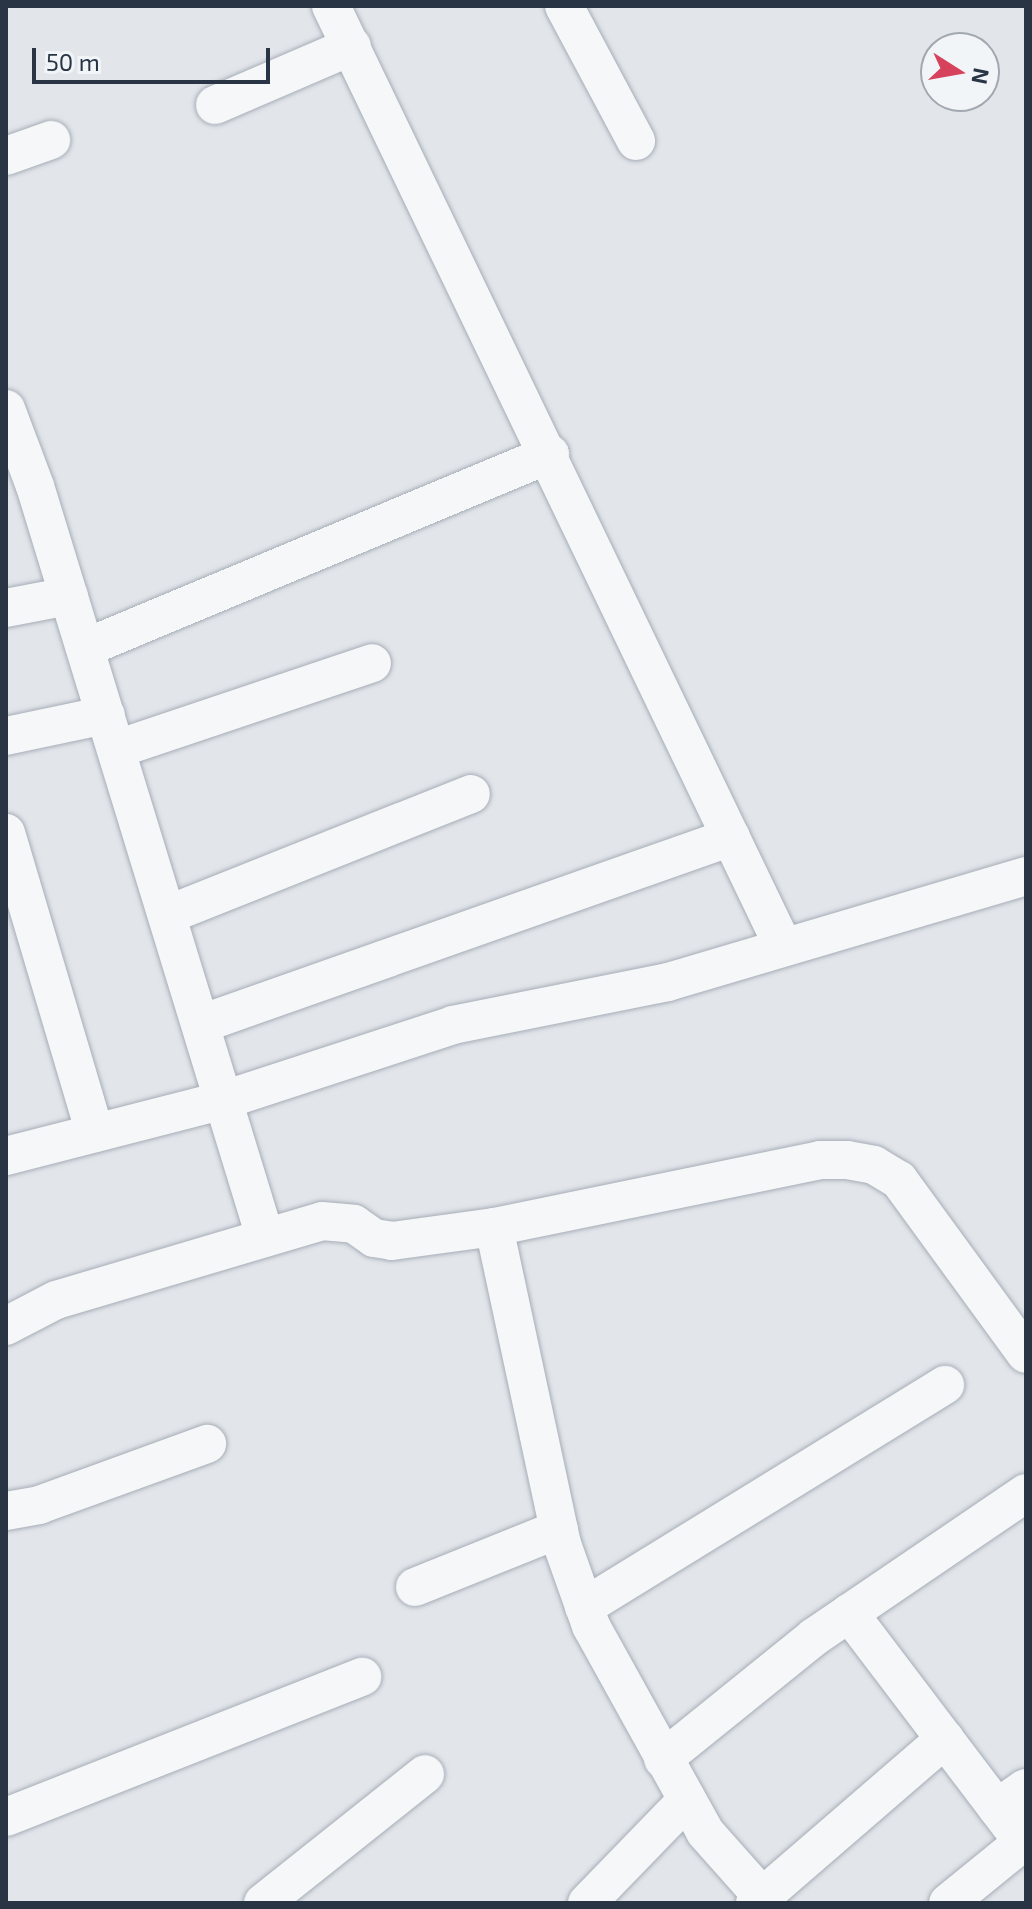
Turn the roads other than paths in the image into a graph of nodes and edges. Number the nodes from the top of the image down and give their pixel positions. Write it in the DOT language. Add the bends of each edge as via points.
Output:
graph roads {
  1 [pos="331,6"];
  2 [pos="564,6"];
  3 [pos="352,46"];
  4 [pos="215,105"];
  5 [pos="51,140"];
  6 [pos="636,141"];
  7 [pos="6,156"];
  8 [pos="6,409"];
  9 [pos="550,454"];
  10 [pos="20,482"];
  11 [pos="69,596"];
  12 [pos="6,608"];
  13 [pos="85,648"];
  14 [pos="372,663"];
  15 [pos="111,732"];
  16 [pos="6,736"];
  17 [pos="471,794"];
  18 [pos="6,833"];
  19 [pos="731,837"];
  20 [pos="1026,876"];
  21 [pos="167,915"];
  22 [pos="783,946"];
  23 [pos="201,1024"];
  24 [pos="231,1120"];
  25 [pos="95,1133"];
  26 [pos="6,1156"];
  27 [pos="494,1227"];
  28 [pos="265,1237"];
  29 [pos="6,1326"];
  30 [pos="1026,1354"];
  31 [pos="945,1385"];
  32 [pos="207,1444"];
  33 [pos="1026,1493"];
  34 [pos="6,1511"];
  35 [pos="559,1529"];
  36 [pos="415,1587"];
  37 [pos="584,1607"];
  38 [pos="849,1613"];
  39 [pos="362,1677"];
  40 [pos="945,1739"];
  41 [pos="663,1759"];
  42 [pos="425,1774"];
  43 [pos="1012,1798"];
  44 [pos="686,1801"];
  45 [pos="6,1817"];
  46 [pos="1024,1844"];
  47 [pos="762,1901"];
  48 [pos="263,1903"];
  49 [pos="587,1903"];
  50 [pos="948,1903"];
  1 -- 3 [label="street"];
  2 -- 6 [label="street"];
  3 -- 4 [label="street"];
  3 -- 9 [label="street"];
  5 -- 7 [label="street"];
  8 -- 10 [label="street"];
  9 -- 13 [label="street"];
  9 -- 19 [label="street"];
  10 -- 11 [label="street"];
  11 -- 12 [label="street"];
  11 -- 13 [label="street"];
  13 -- 15 [label="street"];
  14 -- 15 [label="street"];
  15 -- 16 [label="street"];
  15 -- 21 [label="street"];
  17 -- 21 [label="street"];
  18 -- 25 [label="street"];
  19 -- 22 [label="street"];
  19 -- 23 [label="street"];
  20 -- 22 [label="street"];
  21 -- 23 [label="street"];
  22 -- 24 [label="street" via="647,987 453,1025"];
  23 -- 24 [label="street"];
  24 -- 25 [label="street"];
  24 -- 28 [label="street"];
  25 -- 26 [label="street"];
  27 -- 28 [label="street" via="392,1241 374,1238 354,1224 322,1221"];
  27 -- 30 [label="street" via="820,1160 874,1165 899,1180"];
  27 -- 35 [label="street"];
  28 -- 29 [label="street" via="56,1300"];
  31 -- 37 [label="street"];
  32 -- 34 [label="street" via="39,1505"];
  33 -- 38 [label="street"];
  35 -- 36 [label="street"];
  35 -- 37 [label="street"];
  37 -- 41 [label="street"];
  38 -- 40 [label="street"];
  38 -- 41 [label="street"];
  39 -- 45 [label="street"];
  40 -- 43 [label="street"];
  40 -- 47 [label="street"];
  41 -- 44 [label="street"];
  42 -- 48 [label="street"];
  43 -- 46 [label="street"];
  44 -- 47 [label="street"];
  44 -- 49 [label="street"];
  46 -- 50 [label="street"];
}
